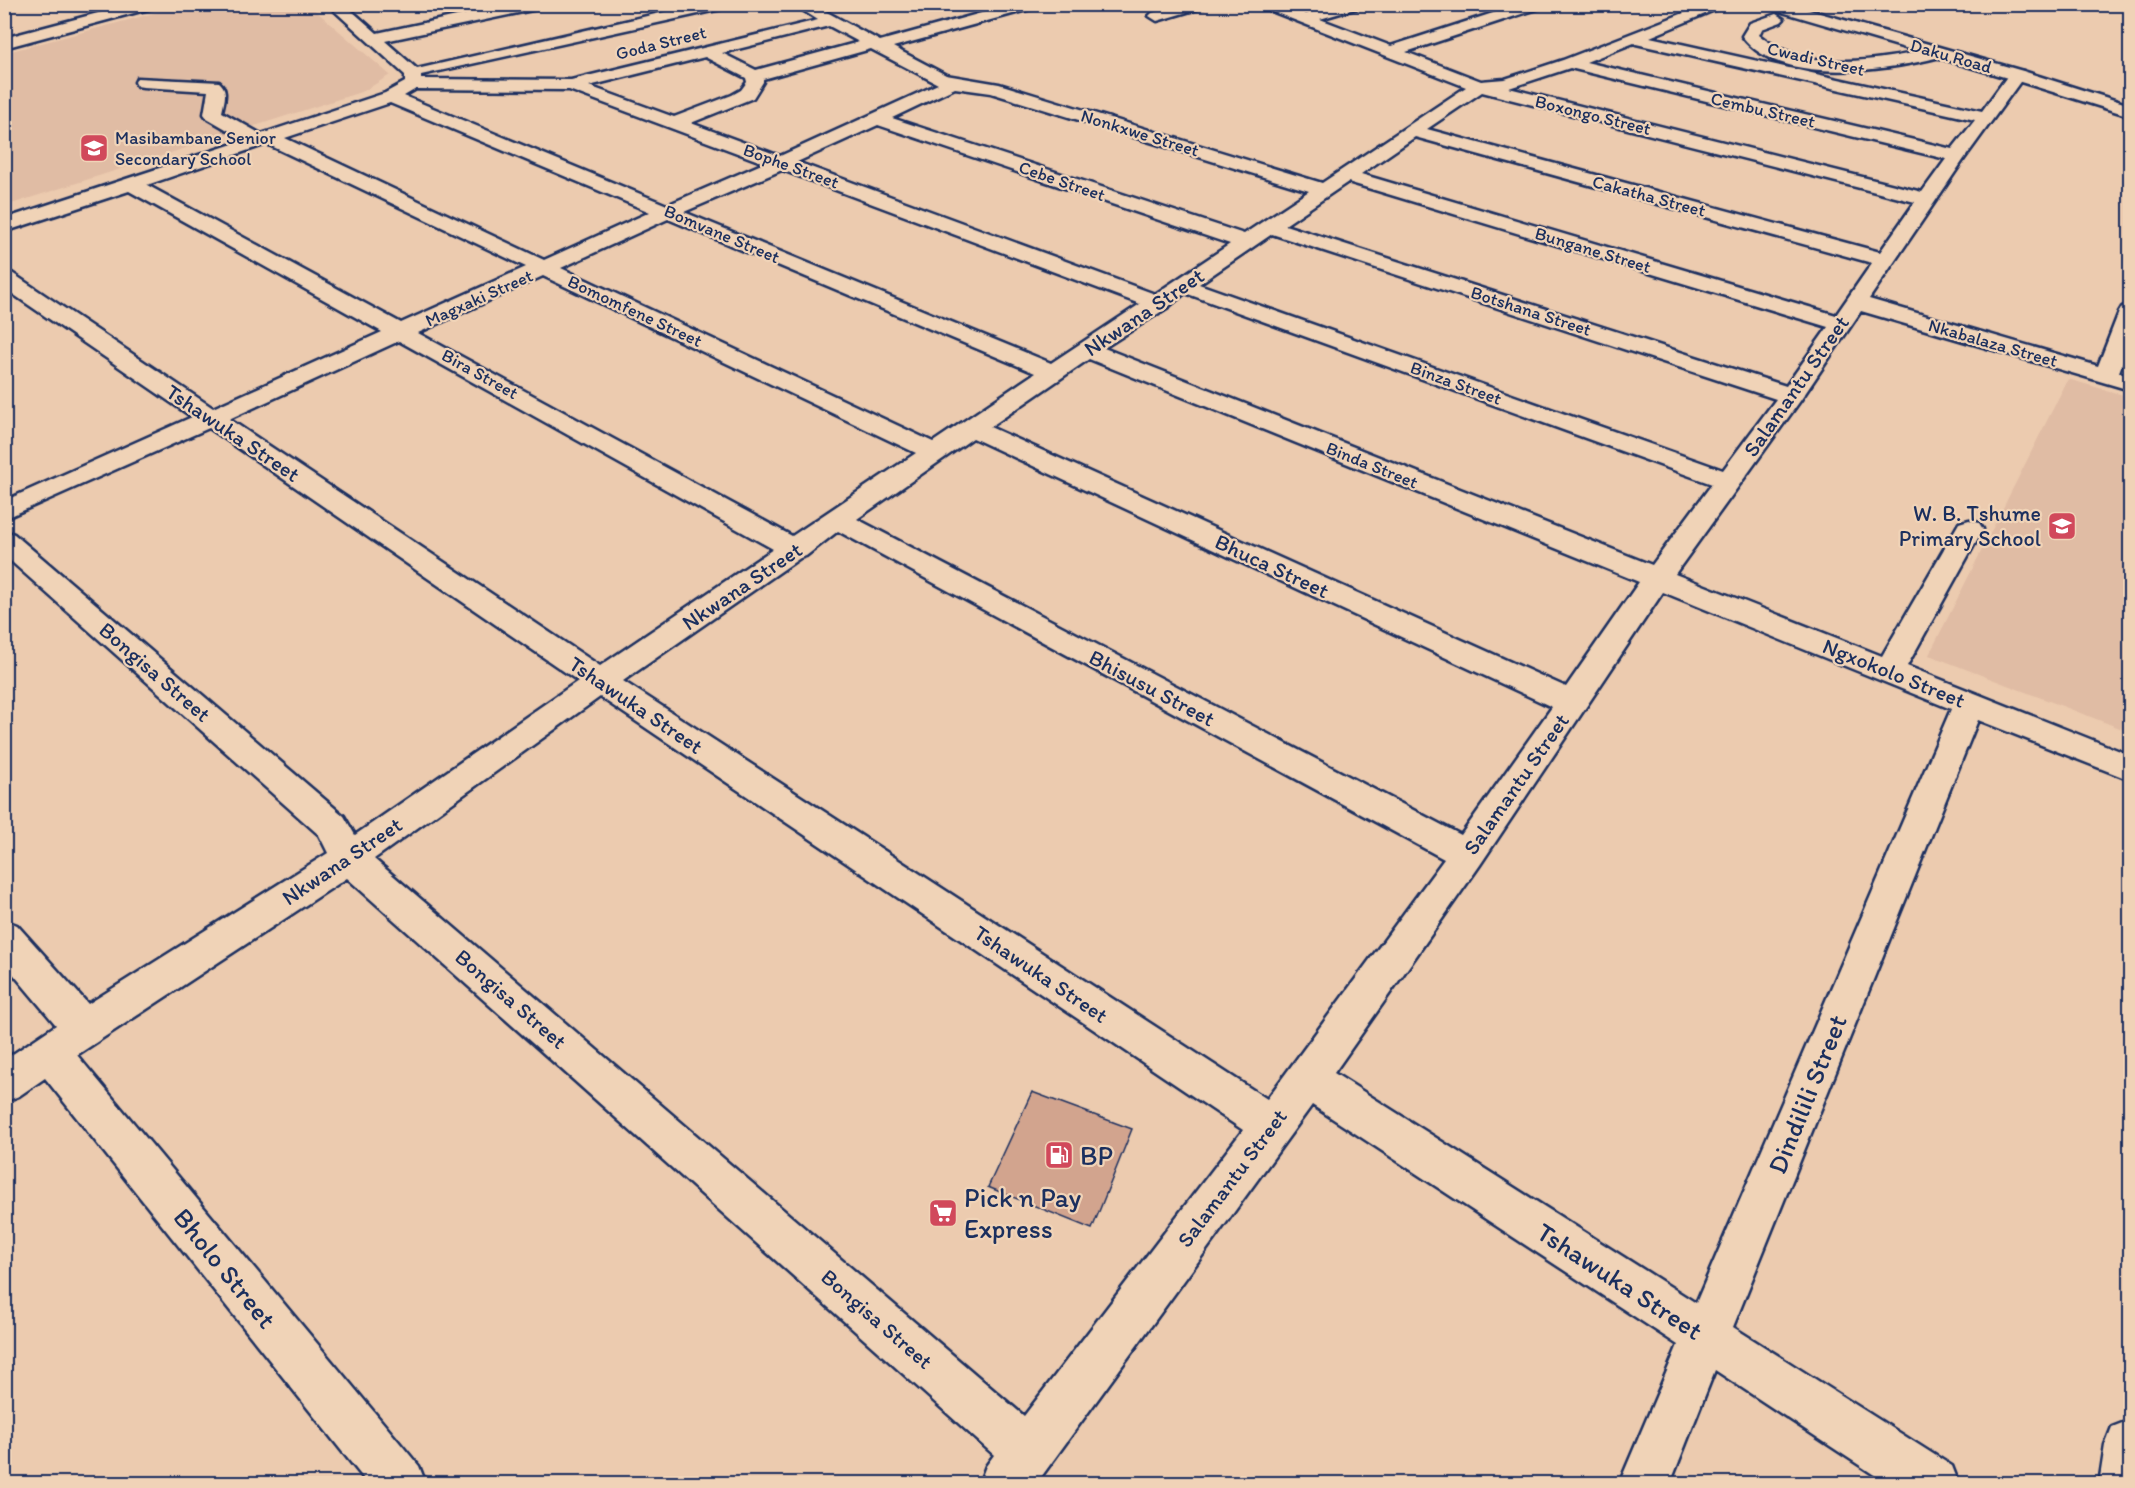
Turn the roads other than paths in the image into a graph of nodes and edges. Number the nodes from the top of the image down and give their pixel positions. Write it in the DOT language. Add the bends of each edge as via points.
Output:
graph roads {
  1 [pos="537,4"];
  2 [pos="720,4"];
  3 [pos="800,4"];
  4 [pos="1033,4"];
  5 [pos="1199,4"];
  6 [pos="1266,4"];
  7 [pos="1356,4"];
  8 [pos="1538,4"];
  9 [pos="1722,4"];
  10 [pos="139,6"];
  11 [pos="342,6"];
  12 [pos="1773,12"];
  13 [pos="1157,16"];
  14 [pos="1305,19"];
  15 [pos="831,21"];
  16 [pos="8,39"];
  17 [pos="373,39"];
  18 [pos="1636,39"];
  19 [pos="876,44"];
  20 [pos="708,52"];
  21 [pos="1390,52"];
  22 [pos="1938,53"];
  23 [pos="1569,63"];
  24 [pos="2017,75"];
  25 [pos="754,76"];
  26 [pos="413,79"];
  27 [pos="142,82"];
  28 [pos="953,83"];
  29 [pos="571,85"];
  30 [pos="1479,86"];
  31 [pos="391,97"];
  32 [pos="2128,109"];
  33 [pos="1986,117"];
  34 [pos="878,119"];
  35 [pos="675,123"];
  36 [pos="1413,131"];
  37 [pos="264,139"];
  38 [pos="1957,156"];
  39 [pos="782,163"];
  40 [pos="1336,183"];
  41 [pos="131,184"];
  42 [pos="1928,199"];
  43 [pos="669,211"];
  44 [pos="4,226"];
  45 [pos="1270,227"];
  46 [pos="1246,242"];
  47 [pos="1886,260"];
  48 [pos="546,268"];
  49 [pos="4,278"];
  50 [pos="1185,286"];
  51 [pos="1159,303"];
  52 [pos="1847,312"];
  53 [pos="2130,312"];
  54 [pos="404,332"];
  55 [pos="1088,350"];
  56 [pos="1053,372"];
  57 [pos="2106,376"];
  58 [pos="2130,383"];
  59 [pos="1791,396"];
  60 [pos="212,418"];
  61 [pos="972,428"];
  62 [pos="936,453"];
  63 [pos="1728,481"];
  64 [pos="4,511"];
  65 [pos="838,520"];
  66 [pos="1969,529"];
  67 [pos="4,540"];
  68 [pos="796,550"];
  69 [pos="1656,580"];
  70 [pos="1889,671"];
  71 [pos="600,681"];
  72 [pos="1572,703"];
  73 [pos="1969,703"];
  74 [pos="2130,768"];
  75 [pos="1467,855"];
  76 [pos="350,858"];
  77 [pos="4,936"];
  78 [pos="67,1040"];
  79 [pos="1306,1078"];
  80 [pos="4,1083"];
  81 [pos="1272,1126"];
  82 [pos="1707,1336"];
  83 [pos="2130,1445"];
  84 [pos="1028,1450"];
  85 [pos="401,1484"];
  86 [pos="1004,1484"];
  87 [pos="1644,1484"];
  88 [pos="1934,1484"];
  89 [pos="2124,1484"];
  1 -- 17 [label="street"];
  2 -- 26 [label="street"];
  3 -- 15 [label="street"];
  4 -- 19 [label="street"];
  5 -- 13 [label="street"];
  6 -- 14 [label="street, Boxongo Street"];
  7 -- 14 [label="street"];
  8 -- 21 [label="street"];
  9 -- 18 [label="street"];
  10 -- 16 [label="street"];
  11 -- 17 [label="street"];
  12 -- 22 [label="street, Daku Road"];
  12 -- 22 [label="street" via="1750,36 1757,44 1795,59 1852,66"];
  14 -- 21 [label="street, Boxongo Street"];
  15 -- 19 [label="street"];
  15 -- 20 [label="street, Goda Street"];
  17 -- 26 [label="street"];
  18 -- 23 [label="street"];
  18 -- 33 [label="street, Cwadi Street"];
  19 -- 25 [label="street"];
  19 -- 28 [label="street"];
  20 -- 25 [label="street"];
  20 -- 29 [label="street, Goda Street"];
  21 -- 30 [label="street, Boxongo Street"];
  22 -- 24 [label="street, Daku Road"];
  23 -- 30 [label="street" via="1507,84"];
  23 -- 38 [label="street, Cembu Street"];
  24 -- 32 [label="street, Daku Road"];
  24 -- 33 [label="street, Salamantu Street"];
  25 -- 35 [label="street" via="755,82 747,94"];
  26 -- 29 [label="street, Bophe Street"];
  26 -- 31 [label="street"];
  27 -- 37 [label="street, Bomomfene Street" via="216,88 213,114"];
  28 -- 34 [label="street, Magxaki Street"];
  28 -- 40 [label="street, Nonkxwe Street" via="993,88"];
  29 -- 35 [label="street, Bophe Street"];
  30 -- 36 [label="street, Nkwana Street"];
  30 -- 42 [label="street, Boxongo Street"];
  31 -- 37 [label="street"];
  31 -- 43 [label="street, Bomvane Street"];
  33 -- 38 [label="street, Salamantu Street"];
  34 -- 39 [label="street, Magxaki Street"];
  34 -- 46 [label="street, Cebe Street"];
  35 -- 39 [label="street, Bophe Street"];
  36 -- 40 [label="street, Nkwana Street"];
  36 -- 47 [label="street, Cakatha Street"];
  37 -- 41 [label="street"];
  37 -- 48 [label="street, Bomomfene Street"];
  38 -- 42 [label="street, Salamantu Street"];
  39 -- 43 [label="street, Magxaki Street"];
  39 -- 51 [label="street, Bophe Street"];
  40 -- 45 [label="street, Nkwana Street"];
  40 -- 52 [label="street, Bungane Street"];
  41 -- 44 [label="street"];
  41 -- 54 [label="street, Bira Street"];
  42 -- 47 [label="street, Salamantu Street"];
  43 -- 48 [label="street, Magxaki Street"];
  43 -- 56 [label="street, Bomvane Street"];
  45 -- 46 [label="street, Nkwana Street"];
  45 -- 59 [label="street, Botshana Street"];
  46 -- 50 [label="street, Nkwana Street"];
  47 -- 52 [label="street, Salamantu Street"];
  48 -- 54 [label="street, Magxaki Street"];
  48 -- 62 [label="street, Bomomfene Street"];
  49 -- 60 [label="street, Tshawuka Street"];
  50 -- 51 [label="street, Nkwana Street"];
  50 -- 63 [label="street, Binza Street"];
  51 -- 55 [label="street, Nkwana Street"];
  52 -- 57 [label="street, Nkabalaza Street"];
  52 -- 59 [label="street, Salamantu Street"];
  53 -- 57 [label="street"];
  54 -- 60 [label="street, Magxaki Street"];
  54 -- 68 [label="street, Bira Street"];
  55 -- 56 [label="street, Nkwana Street"];
  55 -- 69 [label="street, Binda Street"];
  56 -- 61 [label="street, Nkwana Street"];
  57 -- 58 [label="street, Nkabalaza Street"];
  59 -- 63 [label="street, Salamantu Street"];
  60 -- 64 [label="street, Magxaki Street"];
  60 -- 71 [label="street, Tshawuka Street"];
  61 -- 62 [label="street, Nkwana Street"];
  61 -- 72 [label="street, Bhuca Street"];
  62 -- 65 [label="street, Nkwana Street"];
  63 -- 69 [label="street, Salamantu Street"];
  65 -- 68 [label="street, Nkwana Street"];
  65 -- 75 [label="street, Bhisusu Street"];
  66 -- 70 [label="street"];
  67 -- 76 [label="street, Bongisa Street" via="332,826"];
  68 -- 71 [label="street, Nkwana Street"];
  69 -- 70 [label="street, Ngxokolo Street"];
  69 -- 72 [label="street, Salamantu Street"];
  70 -- 73 [label="street, Ngxokolo Street"];
  71 -- 76 [label="street, Nkwana Street"];
  71 -- 81 [label="street, Tshawuka Street"];
  72 -- 75 [label="street, Salamantu Street"];
  73 -- 74 [label="street, Ngxokolo Street"];
  73 -- 82 [label="street, Dindilili Street"];
  75 -- 79 [label="street, Salamantu Street"];
  76 -- 78 [label="street, Nkwana Street"];
  76 -- 84 [label="street, Bongisa Street"];
  77 -- 78 [label="street, Bholo Street"];
  78 -- 80 [label="street, Nkwana Street"];
  78 -- 85 [label="street, Bholo Street"];
  79 -- 81 [label="street, Salamantu Street"];
  79 -- 82 [label="street, Tshawuka Street"];
  81 -- 84 [label="street, Salamantu Street"];
  82 -- 87 [label="street, Dindilili Street"];
  82 -- 88 [label="street, Tshawuka Street"];
  83 -- 89 [label="street"];
  84 -- 86 [label="street, Salamantu Street"];
}
